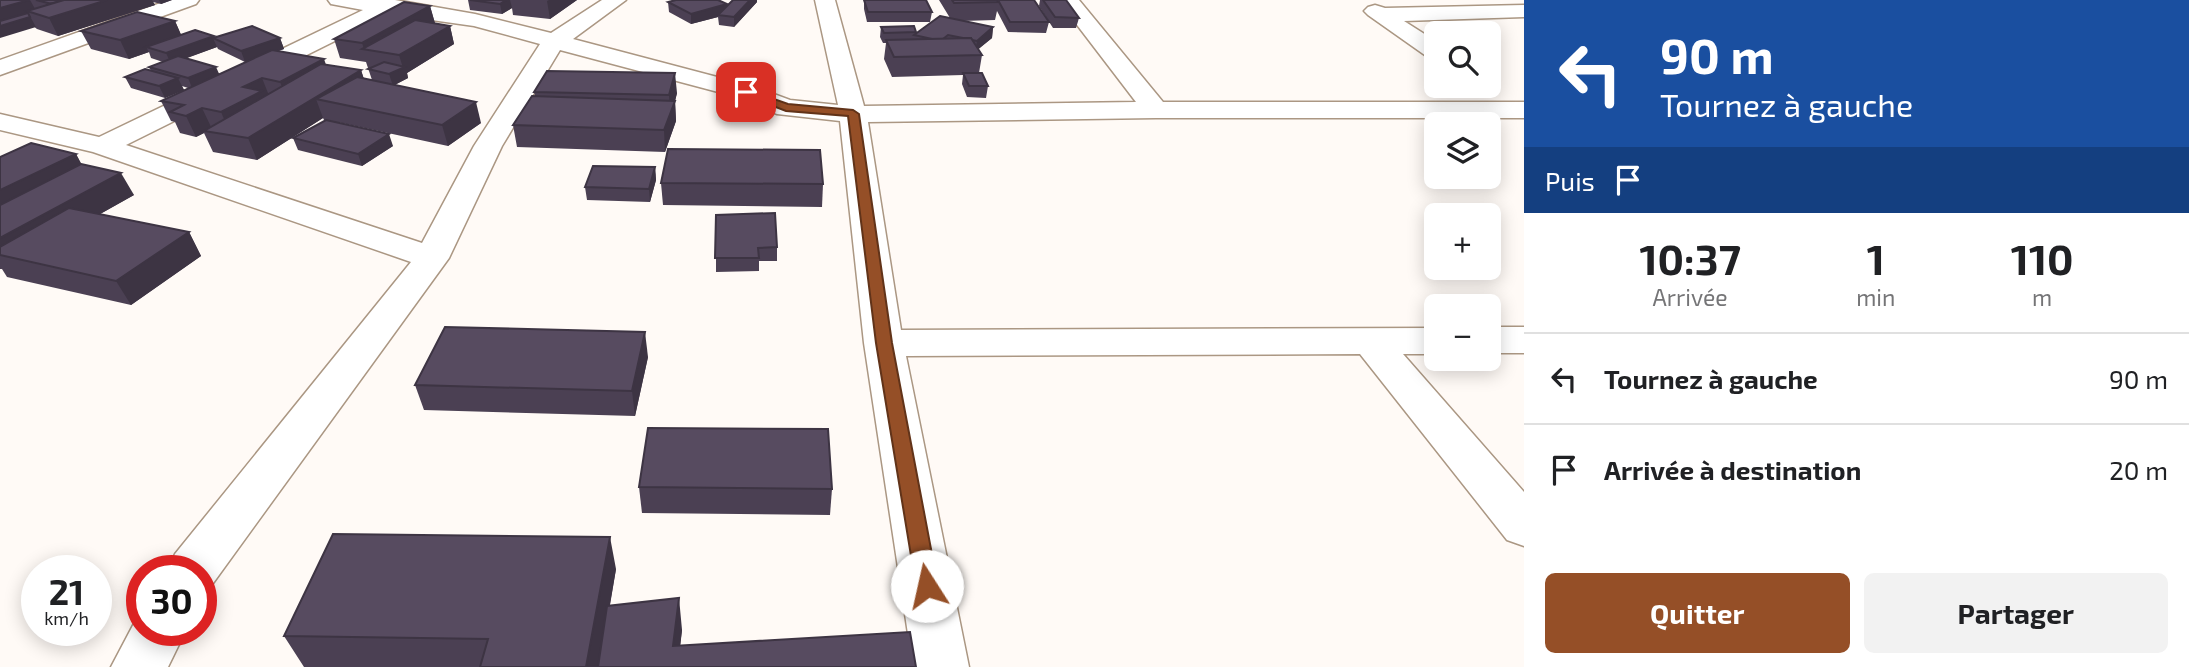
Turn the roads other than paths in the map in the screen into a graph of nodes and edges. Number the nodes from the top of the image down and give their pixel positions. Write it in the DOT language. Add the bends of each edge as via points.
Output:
graph roads {
  1 [pos="189,0"];
  2 [pos="338,0"];
  3 [pos="616,0"];
  4 [pos="825,0"];
  5 [pos="1068,0"];
  6 [pos="1358,0"];
  7 [pos="394,3"];
  8 [pos="1524,10"];
  9 [pos="1380,15"];
  10 [pos="553,43"];
  11 [pos="1424,44"];
  12 [pos="0,68"];
  13 [pos="1501,97"];
  14 [pos="1156,110"];
  15 [pos="1523,111"];
  16 [pos="853,114"];
  17 [pos="0,122"];
  18 [pos="102,146"];
  19 [pos="432,258"];
  20 [pos="1524,340"];
  21 [pos="1424,341"];
  22 [pos="1501,341"];
  23 [pos="1371,342"];
  24 [pos="884,343"];
  25 [pos="1524,526"];
  26 [pos="204,555"];
  27 [pos="150,646"];
  28 [pos="139,667"];
  29 [pos="941,667"];
  1 -- 12 [label="street"];
  2 -- 7 [label="street"];
  3 -- 10 [label="street"];
  4 -- 16 [label="street"];
  5 -- 14 [label="street"];
  6 -- 9 [label="street"];
  7 -- 10 [label="street"];
  7 -- 18 [label="street"];
  8 -- 9 [label="street"];
  9 -- 11 [label="street"];
  10 -- 16 [label="street" via="746,92 786,107"];
  10 -- 19 [label="street" via="488,146"];
  13 -- 15 [label="street"];
  14 -- 15 [label="street"];
  14 -- 16 [label="street"];
  16 -- 24 [label="street"];
  17 -- 18 [label="street"];
  18 -- 19 [label="street"];
  19 -- 26 [label="street"];
  20 -- 22 [label="street"];
  21 -- 23 [label="street"];
  23 -- 24 [label="street"];
  23 -- 25 [label="street"];
  24 -- 29 [label="street"];
  27 -- 28 [label="street"];
}
